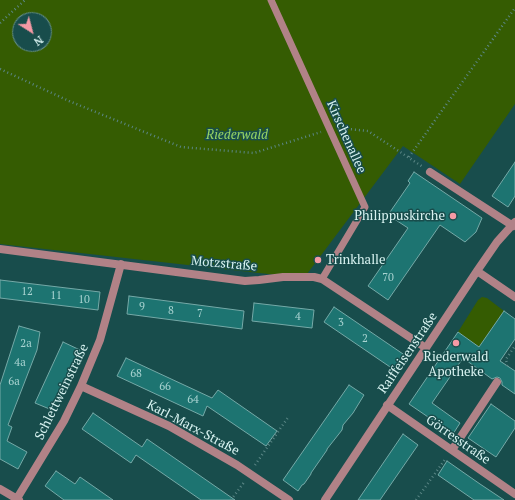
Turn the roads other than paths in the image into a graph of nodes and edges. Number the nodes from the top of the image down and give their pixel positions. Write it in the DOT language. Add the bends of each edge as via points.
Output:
graph roads {
  1 [pos="271,0"];
  2 [pos="430,172"];
  3 [pos="514,224"];
  4 [pos="0,249"];
  5 [pos="121,264"];
  6 [pos="477,271"];
  7 [pos="322,279"];
  8 [pos="515,297"];
  9 [pos="426,348"];
  10 [pos="497,382"];
  11 [pos="81,386"];
  12 [pos="387,405"];
  13 [pos="452,450"];
  14 [pos="0,489"];
  15 [pos="515,494"];
  16 [pos="18,500"];
  17 [pos="289,500"];
  18 [pos="325,500"];
  1 -- 7 [label="lane, Kirschenallee" via="365,207"];
  2 -- 3 [label="street"];
  3 -- 6 [label="street, Raiffeisenstraße" via="497,242"];
  4 -- 5 [label="street, Motzstraße"];
  5 -- 7 [label="street, Motzstraße" via="245,281 307,276"];
  5 -- 11 [label="street, Schlettweinstraße" via="100,340"];
  6 -- 8 [label="street"];
  6 -- 9 [label="street, Raiffeisenstraße"];
  7 -- 9 [label="street, Motzstraße"];
  9 -- 12 [label="street, Raiffeisenstraße"];
  10 -- 13 [label="street"];
  11 -- 16 [label="street, Schlettweinstraße" via="64,421"];
  11 -- 17 [label="street, Karl-Marx-Straße" via="170,426 250,473"];
  12 -- 13 [label="street, Görresstraße"];
  12 -- 18 [label="street, Raiffeisenstraße"];
  13 -- 15 [label="street, Görresstraße"];
  14 -- 16 [label="street"];
}
